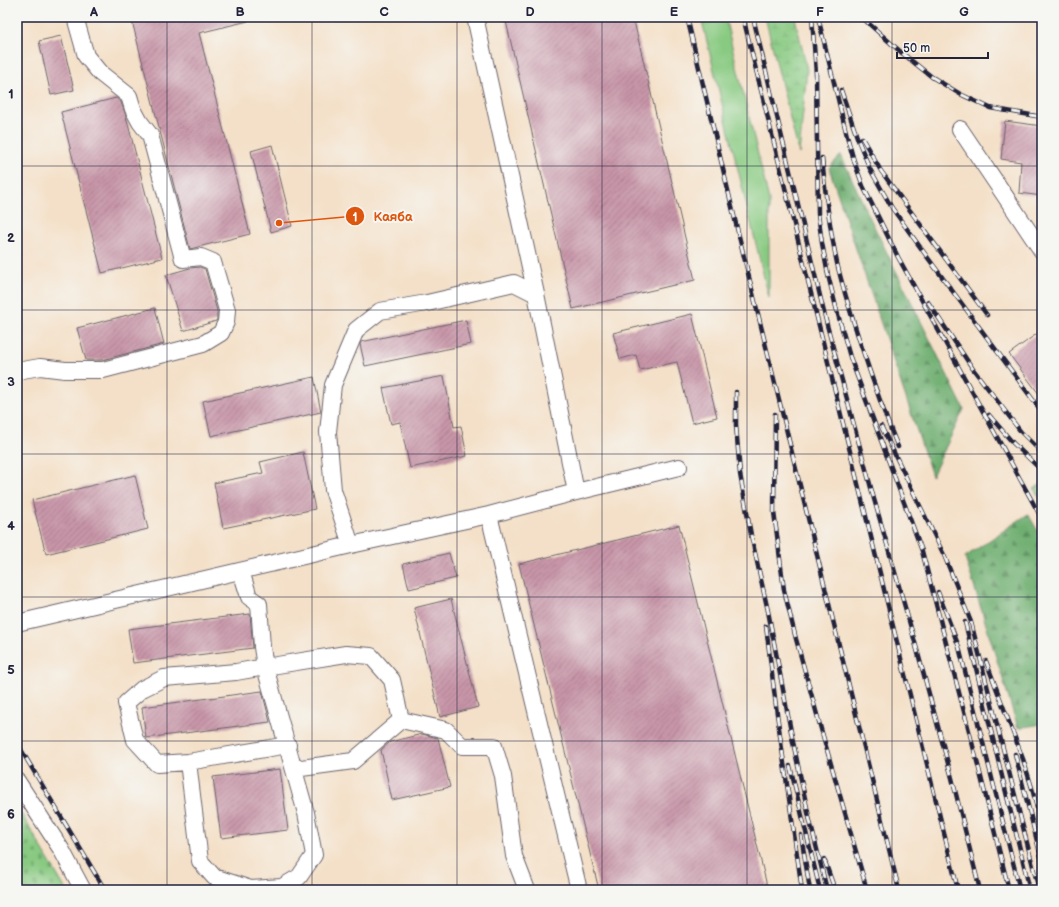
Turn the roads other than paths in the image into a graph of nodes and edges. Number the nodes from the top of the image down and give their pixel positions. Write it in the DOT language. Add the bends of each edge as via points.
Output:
graph roads {
  1 [pos="76,17"];
  2 [pos="475,17"];
  3 [pos="960,130"];
  4 [pos="1042,252"];
  5 [pos="536,294"];
  6 [pos="17,371"];
  7 [pos="679,467"];
  8 [pos="576,492"];
  9 [pos="489,515"];
  10 [pos="351,545"];
  11 [pos="241,571"];
  12 [pos="17,623"];
  13 [pos="265,666"];
  14 [pos="401,720"];
  15 [pos="288,745"];
  16 [pos="188,762"];
  17 [pos="294,769"];
  18 [pos="17,781"];
  19 [pos="83,890"];
  20 [pos="527,890"];
  21 [pos="580,890"];
  1 -- 6 [label="street" via="86,56 100,73 129,96 140,122 150,135 183,259 201,257 213,262 227,310 226,322 221,333 203,344 103,370 40,367"];
  2 -- 5 [label="street"];
  3 -- 4 [label="street"];
  5 -- 8 [label="street"];
  5 -- 10 [label="street" via="514,284 380,311 356,330 333,385 328,432 333,490"];
  7 -- 8 [label="street"];
  8 -- 9 [label="street"];
  9 -- 10 [label="street"];
  9 -- 21 [label="street"];
  10 -- 11 [label="street"];
  11 -- 12 [label="street"];
  11 -- 13 [label="street" via="249,597 259,604"];
  13 -- 14 [label="street" via="346,654 371,656 392,680"];
  13 -- 15 [label="street"];
  13 -- 16 [label="street" via="236,672 164,678 142,689 126,703 135,740 157,764"];
  14 -- 17 [label="street" via="353,762"];
  14 -- 20 [label="street" via="446,730 462,746 494,746 503,776 514,856"];
  15 -- 16 [label="street"];
  15 -- 17 [label="street"];
  16 -- 17 [label="street" via="200,861 214,877 251,889 282,887 299,877 314,855"];
  18 -- 19 [label="street" via="61,849"];
}
